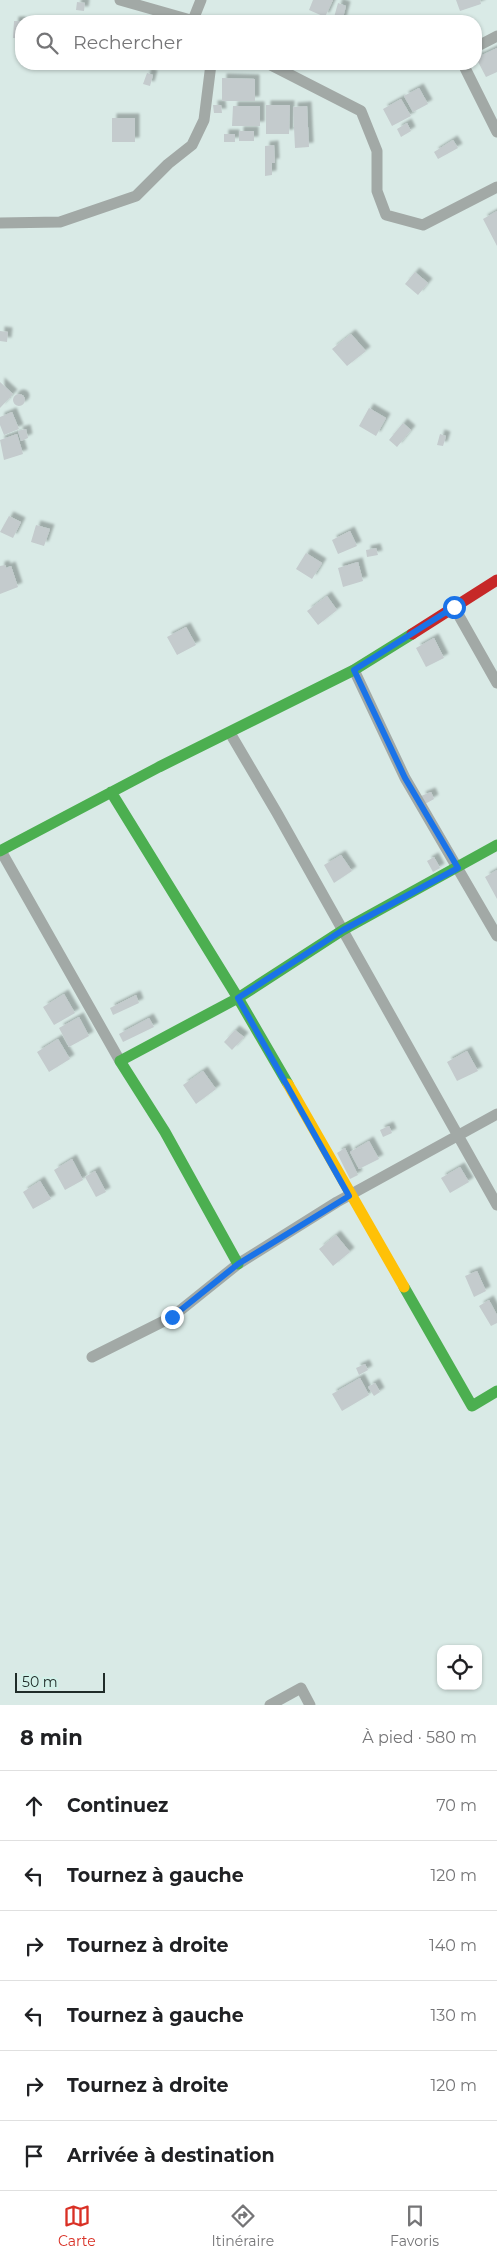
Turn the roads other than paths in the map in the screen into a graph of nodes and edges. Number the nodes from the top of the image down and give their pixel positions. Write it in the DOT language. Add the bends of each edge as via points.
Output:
graph roads {
  1 [pos="120,0"];
  2 [pos="201,0"];
  3 [pos="173,15"];
  4 [pos="196,15"];
  5 [pos="497,36"];
  6 [pos="482,44"];
  7 [pos="210,70"];
  8 [pos="281,70"];
  9 [pos="467,70"];
  10 [pos="497,132"];
  11 [pos="497,187"];
  12 [pos="0,223"];
  13 [pos="497,580"];
  14 [pos="454,607"];
  15 [pos="354,670"];
  16 [pos="497,683"];
  17 [pos="230,733"];
  18 [pos="111,792"];
  19 [pos="497,845"];
  20 [pos="0,851"];
  21 [pos="458,868"];
  22 [pos="343,930"];
  23 [pos="497,936"];
  24 [pos="238,998"];
  25 [pos="120,1061"];
  26 [pos="497,1114"];
  27 [pos="459,1135"];
  28 [pos="349,1196"];
  29 [pos="497,1204"];
  30 [pos="238,1264"];
  31 [pos="92,1357"];
  32 [pos="497,1391"];
  33 [pos="270,1705"];
  34 [pos="310,1705"];
  1 -- 3 [label="street"];
  2 -- 4 [label="street"];
  5 -- 6 [label="street"];
  7 -- 12 [label="street" via="204,120 192,144 136,196 60,222"];
  8 -- 11 [label="street" via="361,111 377,151 377,190 386,215 423,225"];
  9 -- 10 [label="street"];
  13 -- 14 [label="street"];
  14 -- 15 [label="street"];
  14 -- 16 [label="street"];
  15 -- 17 [label="street"];
  15 -- 21 [label="street" via="405,778"];
  17 -- 18 [label="street"];
  17 -- 22 [label="street"];
  18 -- 20 [label="street"];
  18 -- 24 [label="street"];
  19 -- 21 [label="street"];
  20 -- 25 [label="street"];
  21 -- 22 [label="street"];
  21 -- 23 [label="street"];
  22 -- 24 [label="street"];
  22 -- 27 [label="street"];
  24 -- 25 [label="street"];
  24 -- 28 [label="street"];
  25 -- 30 [label="street" via="166,1132"];
  26 -- 27 [label="street"];
  27 -- 28 [label="street"];
  27 -- 29 [label="street"];
  28 -- 30 [label="street"];
  28 -- 32 [label="street" via="472,1406"];
  30 -- 31 [label="street" via="172,1317"];
  33 -- 34 [label="street" via="302,1688"];
}
